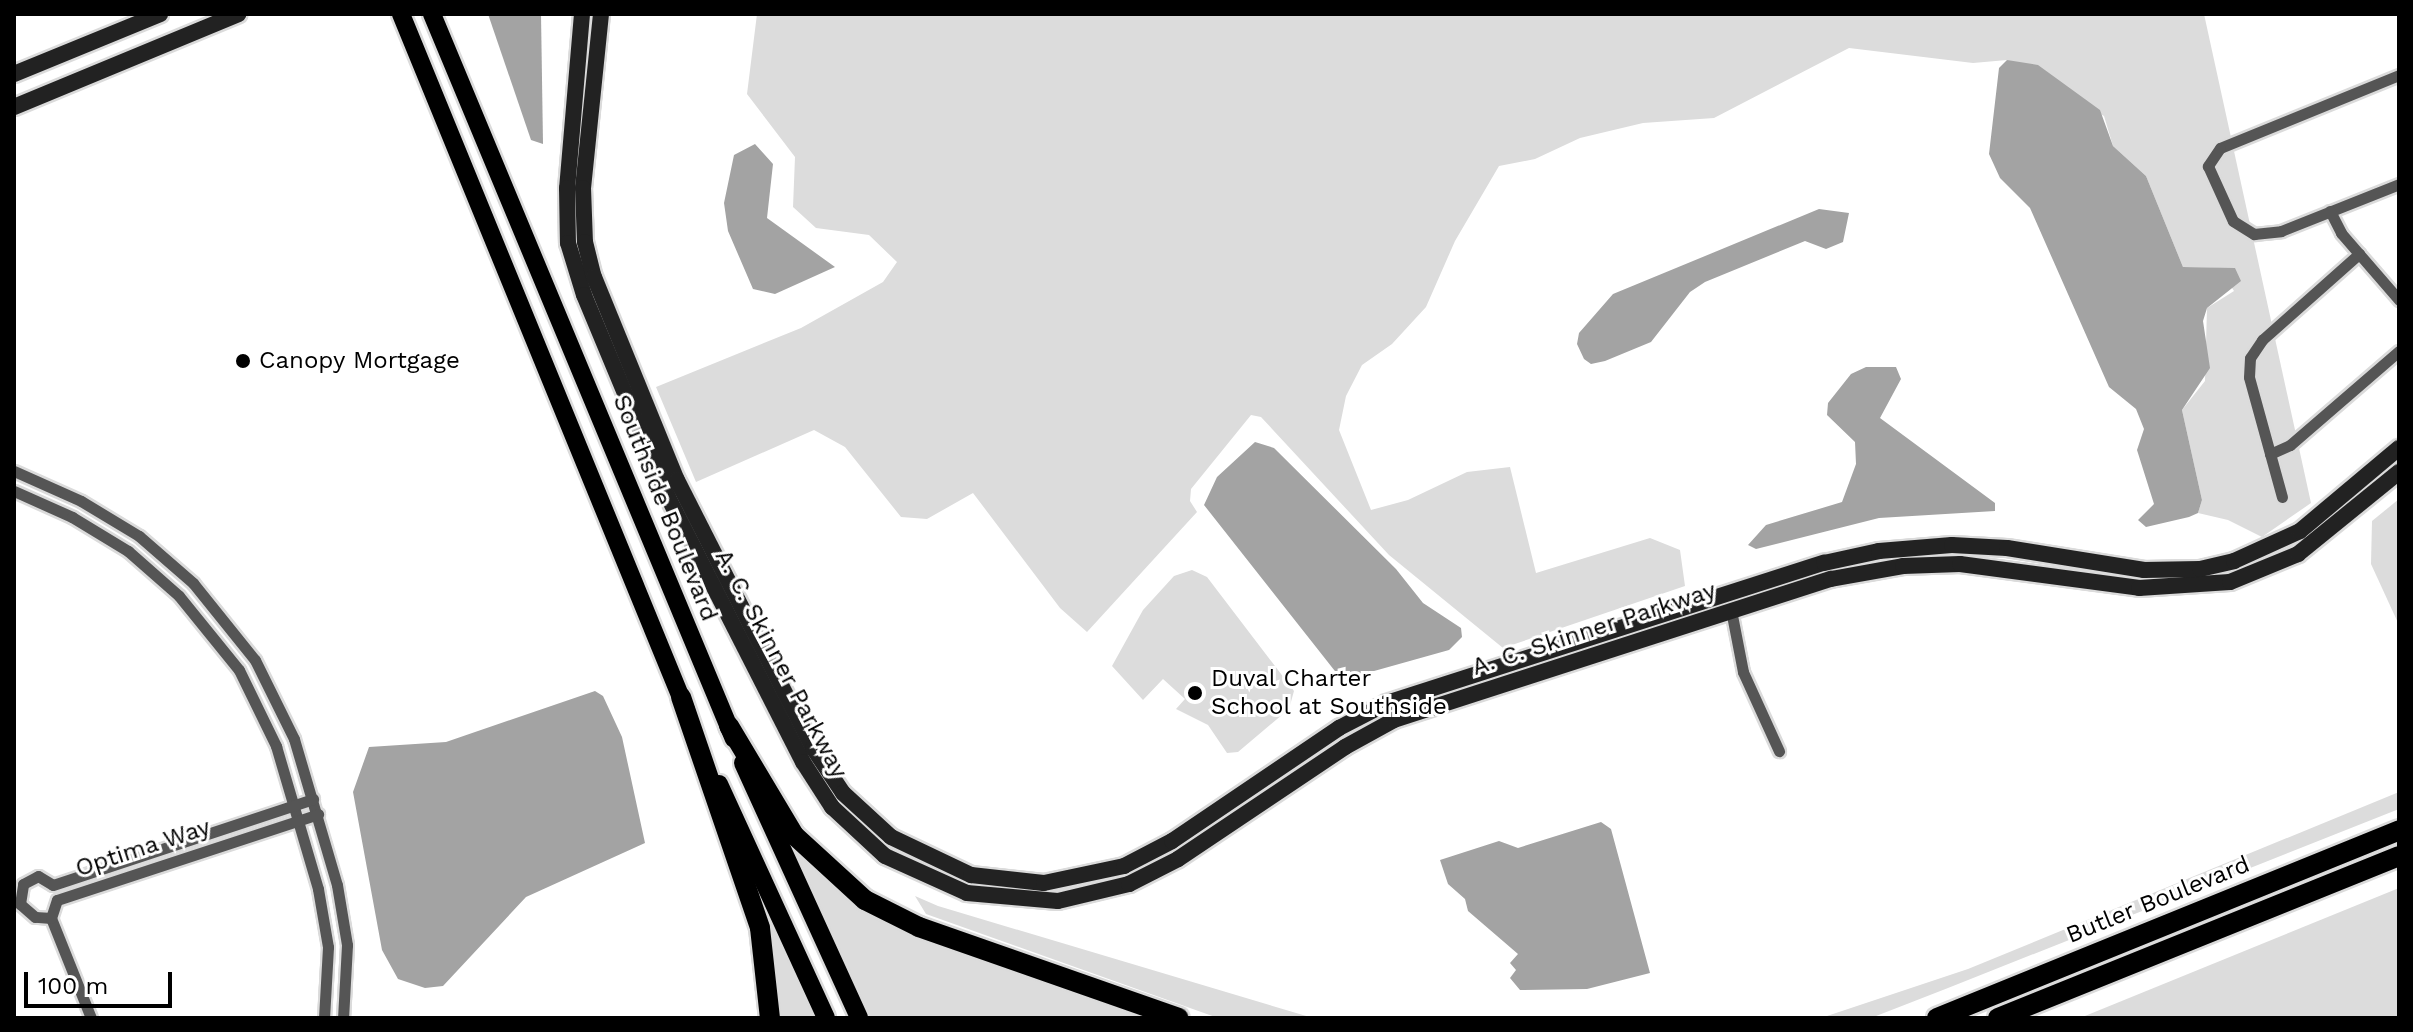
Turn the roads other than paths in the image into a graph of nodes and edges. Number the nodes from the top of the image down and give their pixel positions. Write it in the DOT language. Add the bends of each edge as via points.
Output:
graph roads {
  1 [pos="160,14"];
  2 [pos="239,14"];
  3 [pos="401,14"];
  4 [pos="432,14"];
  5 [pos="582,14"];
  6 [pos="601,14"];
  7 [pos="14,74"];
  8 [pos="2399,75"];
  9 [pos="14,107"];
  10 [pos="2399,184"];
  11 [pos="2330,211"];
  12 [pos="2359,254"];
  13 [pos="2399,300"];
  14 [pos="2399,351"];
  15 [pos="2399,448"];
  16 [pos="2270,454"];
  17 [pos="14,471"];
  18 [pos="2399,472"];
  19 [pos="14,491"];
  20 [pos="2282,497"];
  21 [pos="174,566"];
  22 [pos="162,580"];
  23 [pos="1731,610"];
  24 [pos="681,697"];
  25 [pos="729,726"];
  26 [pos="1779,751"];
  27 [pos="313,799"];
  28 [pos="295,804"];
  29 [pos="318,814"];
  30 [pos="866,817"];
  31 [pos="300,820"];
  32 [pos="853,830"];
  33 [pos="2399,830"];
  34 [pos="2399,856"];
  35 [pos="53,885"];
  36 [pos="57,900"];
  37 [pos="51,918"];
  38 [pos="91,1018"];
  39 [pos="324,1018"];
  40 [pos="343,1018"];
  41 [pos="770,1018"];
  42 [pos="826,1018"];
  43 [pos="859,1018"];
  44 [pos="1179,1018"];
  45 [pos="1937,1018"];
  46 [pos="1998,1018"];
  1 -- 7 [label="main road"];
  2 -- 9 [label="main road"];
  3 -- 24 [label="highway"];
  4 -- 25 [label="highway, Southside Boulevard"];
  5 -- 32 [label="main road, A. C. Skinner Parkway" via="567,207 577,277 675,514 803,762"];
  6 -- 30 [label="main road, A. C. Skinner Parkway" via="582,206 594,277 692,513 818,755"];
  8 -- 11 [label="street" via="2220,148 2210,159 2208,166 2233,221 2248,232 2281,231"];
  10 -- 11 [label="street"];
  11 -- 12 [label="street"];
  12 -- 13 [label="street"];
  12 -- 16 [label="street" via="2262,340 2250,358 2249,377"];
  14 -- 16 [label="street" via="2290,445"];
  15 -- 30 [label="main road, A. C. Skinner Parkway" via="2300,531 2252,556 2217,566 2144,570 1971,545 1879,551 1790,573 1387,703 1339,728 1156,851 1096,876 1044,883 971,875 920,855"];
  16 -- 20 [label="street"];
  17 -- 21 [label="street" via="110,516"];
  18 -- 23 [label="main road, A. C. Skinner Parkway" via="2298,554 2213,586 2139,588 2014,567 1922,564 1831,579"];
  19 -- 22 [label="street" via="100,532"];
  21 -- 22 [label="street"];
  21 -- 27 [label="street" via="255,660 278,701"];
  22 -- 28 [label="street" via="239,670 261,710"];
  23 -- 26 [label="street" via="1743,672"];
  23 -- 32 [label="main road, A. C. Skinner Parkway" via="1394,720 1162,869 1094,895 1021,901 967,893 916,874"];
  24 -- 41 [label="highway" via="760,928"];
  24 -- 42 [label="highway"];
  25 -- 43 [label="highway, Southside Boulevard" via="776,843"];
  25 -- 44 [label="highway" via="789,828 823,866 865,900 919,927"];
  27 -- 28 [label="street"];
  27 -- 29 [label="street"];
  28 -- 31 [label="street"];
  28 -- 35 [label="street"];
  29 -- 31 [label="street, Optima Way"];
  29 -- 40 [label="street" via="347,945"];
  30 -- 32 [label="main road"];
  31 -- 36 [label="street, Optima Way"];
  31 -- 39 [label="street" via="328,947"];
  33 -- 45 [label="highway, Butler Boulevard"];
  34 -- 46 [label="highway, Butler Boulevard"];
  35 -- 36 [label="street"];
  35 -- 37 [label="street" via="38,876 23,884 20,904 35,917"];
  36 -- 37 [label="street, Optima Way"];
  37 -- 38 [label="street"];
}
